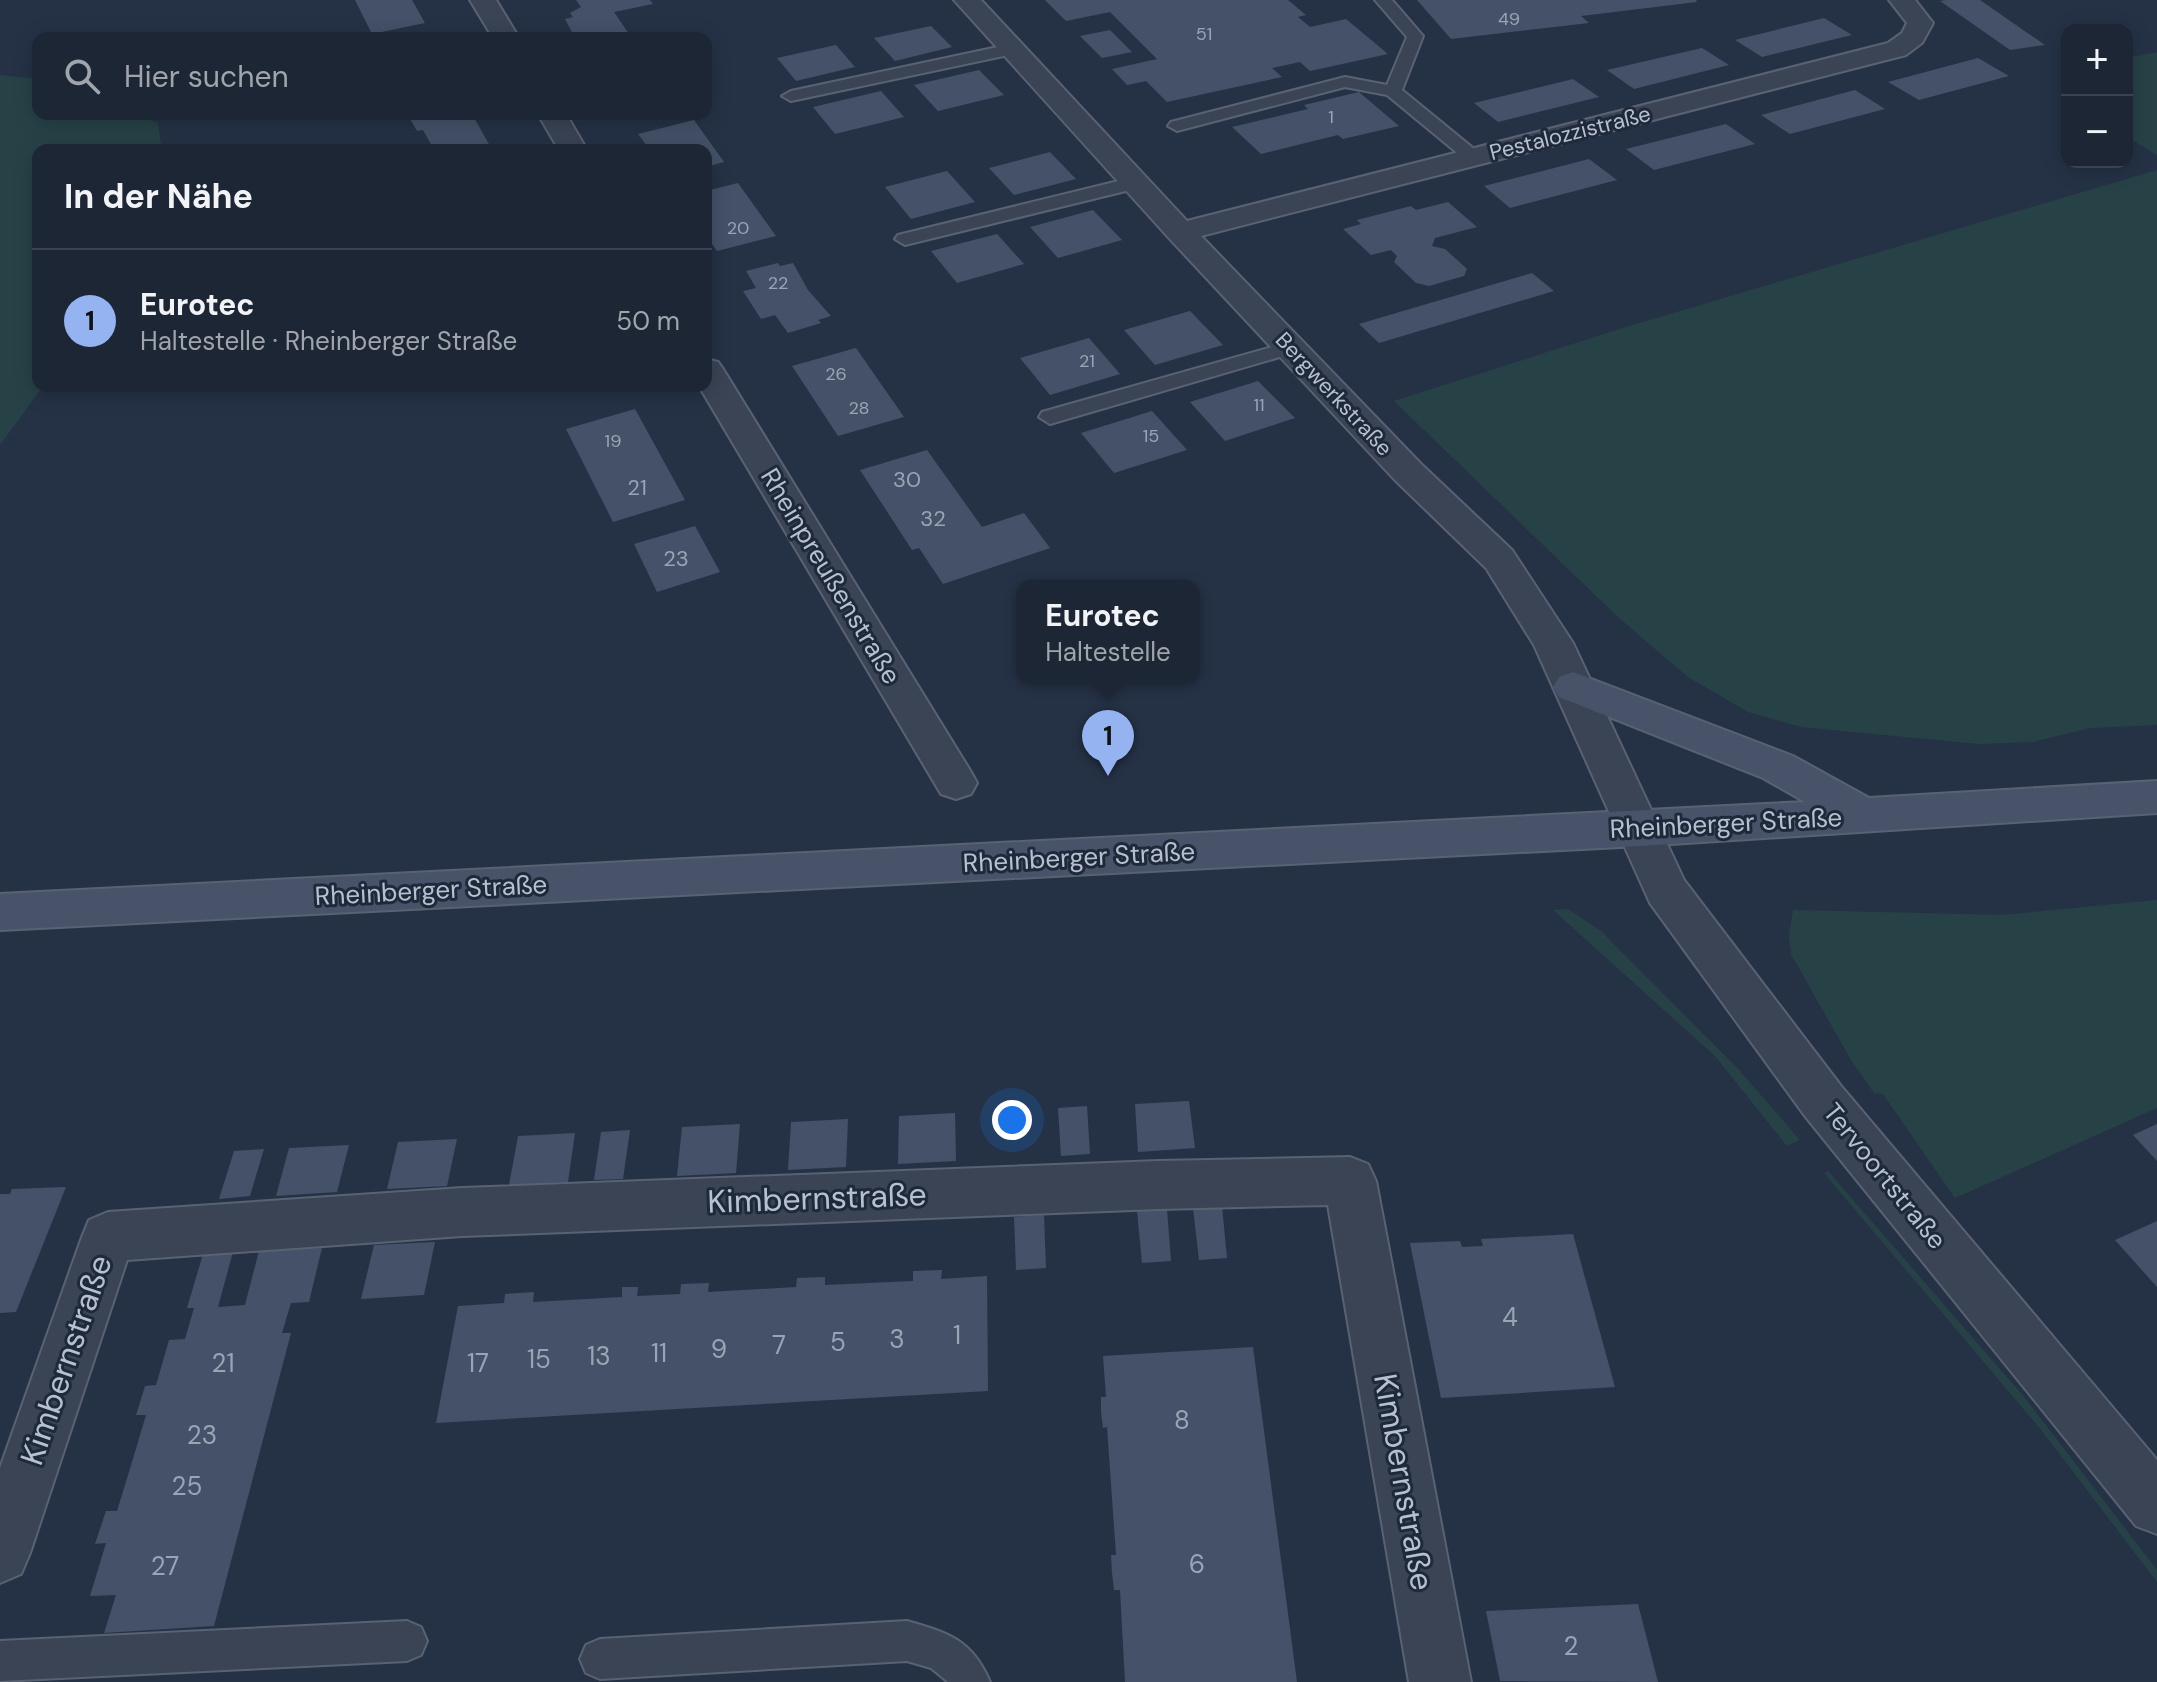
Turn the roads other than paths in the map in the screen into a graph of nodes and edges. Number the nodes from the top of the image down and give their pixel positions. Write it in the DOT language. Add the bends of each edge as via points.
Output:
graph roads {
  1 [pos="483,0"];
  2 [pos="967,0"];
  3 [pos="1383,0"];
  4 [pos="1902,0"];
  5 [pos="502,32"];
  6 [pos="1012,49"];
  7 [pos="1393,91"];
  8 [pos="791,96"];
  9 [pos="556,120"];
  10 [pos="1177,126"];
  11 [pos="570,144"];
  12 [pos="1473,157"];
  13 [pos="1135,183"];
  14 [pos="1180,232"];
  15 [pos="905,239"];
  16 [pos="1290,348"];
  17 [pos="712,379"];
  18 [pos="1050,417"];
  19 [pos="1573,687"];
  20 [pos="956,783"];
  21 [pos="2157,797"];
  22 [pos="1863,815"];
  23 [pos="1640,829"];
  24 [pos="0,912"];
  25 [pos="2157,1505"];
  26 [pos="0,1553"];
  27 [pos="407,1641"];
  28 [pos="600,1659"];
  29 [pos="0,1661"];
  30 [pos="970,1682"];
  31 [pos="1440,1682"];
  1 -- 5 [label="street"];
  2 -- 6 [label="street, Bergwerkstraße"];
  3 -- 7 [label="lane" via="1415,36"];
  4 -- 12 [label="street, Pestalozzistraße" via="1920,23 1913,37 1897,49"];
  6 -- 8 [label="lane"];
  6 -- 13 [label="street, Bergwerkstraße"];
  7 -- 10 [label="lane" via="1345,82"];
  7 -- 12 [label="lane"];
  9 -- 11 [label="street"];
  12 -- 14 [label="street, Pestalozzistraße"];
  13 -- 14 [label="street, Bergwerkstraße"];
  13 -- 15 [label="lane"];
  14 -- 16 [label="street, Bergwerkstraße"];
  16 -- 18 [label="lane"];
  16 -- 19 [label="street, Bergwerkstraße" via="1499,559 1553,643"];
  17 -- 20 [label="street, Rheinpreußenstraße"];
  19 -- 22 [label="main road" via="1778,767"];
  19 -- 23 [label="street, Bergwerkstraße"];
  21 -- 22 [label="main road, Rheinberger Straße"];
  22 -- 23 [label="main road, Rheinberger Straße"];
  23 -- 24 [label="main road, Rheinberger Straße"];
  23 -- 25 [label="street, Tervoortstraße" via="1666,890 1823,1101"];
  26 -- 31 [label="street, Kimbernstraße" via="108,1237 462,1212 1350,1181"];
  27 -- 29 [label="lane"];
  28 -- 30 [label="lane" via="907,1641 944,1651"];
}
